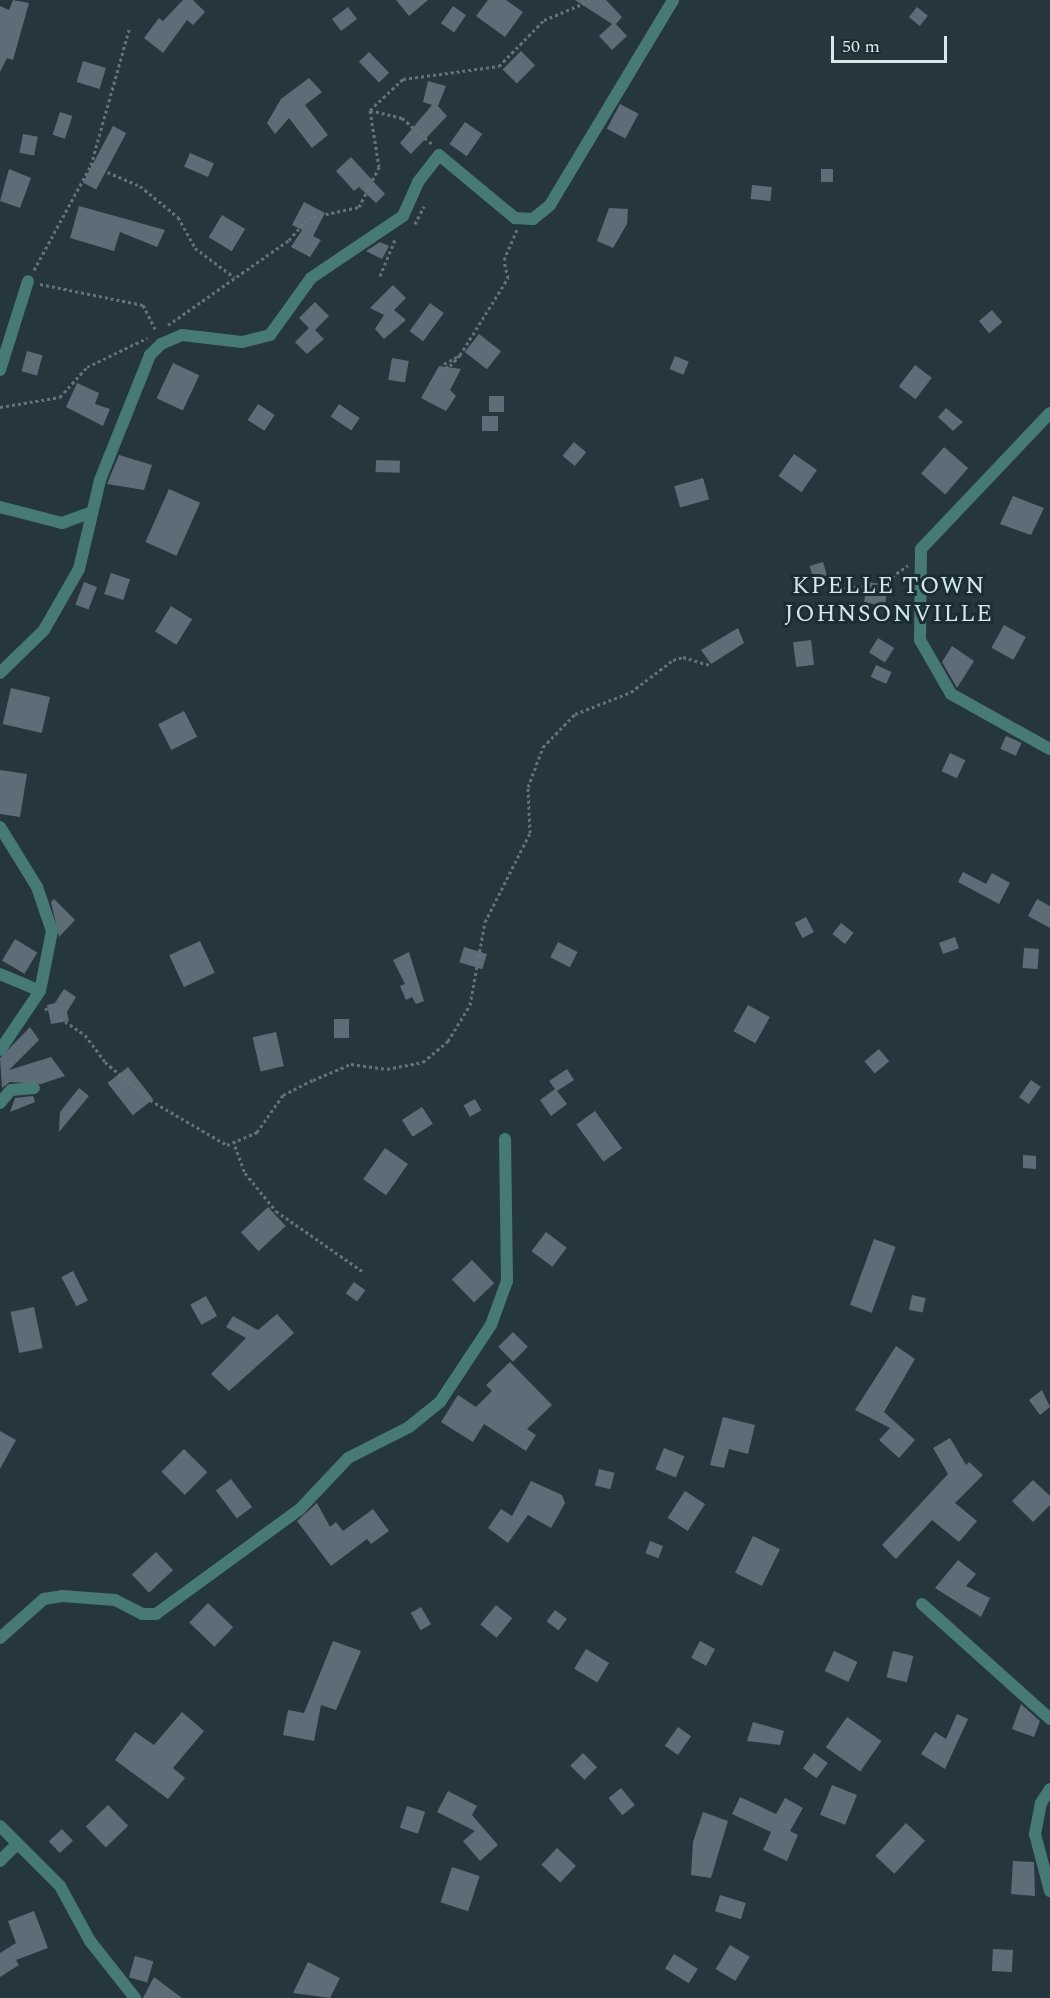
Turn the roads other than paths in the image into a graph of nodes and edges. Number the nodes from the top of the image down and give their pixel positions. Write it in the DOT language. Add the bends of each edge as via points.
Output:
graph roads {
  1 [pos="673,0"];
  2 [pos="28,281"];
  3 [pos="0,370"];
  4 [pos="1050,413"];
  5 [pos="0,507"];
  6 [pos="89,513"];
  7 [pos="0,673"];
  8 [pos="1050,748"];
  9 [pos="0,826"];
  10 [pos="0,974"];
  11 [pos="38,995"];
  12 [pos="0,1050"];
  13 [pos="34,1088"];
  14 [pos="0,1104"];
  15 [pos="505,1138"];
  16 [pos="922,1604"];
  17 [pos="0,1638"];
  18 [pos="1050,1719"];
  19 [pos="1050,1789"];
  20 [pos="0,1826"];
  21 [pos="16,1845"];
  22 [pos="0,1861"];
  23 [pos="1050,1891"];
  24 [pos="135,1998"];
  1 -- 6 [label="street" via="550,205 533,219 515,218 439,155 418,182 403,216 311,278 270,334 242,342 182,335 159,338 122,422"];
  2 -- 3 [label="street"];
  4 -- 8 [label="street" via="921,549 920,640 951,694"];
  5 -- 6 [label="street" via="62,523"];
  6 -- 7 [label="street" via="79,569 44,630"];
  9 -- 11 [label="street" via="37,887 52,932"];
  10 -- 11 [label="street"];
  11 -- 12 [label="street"];
  13 -- 14 [label="street" via="11,1090"];
  15 -- 17 [label="street" via="507,1281 488,1331 440,1402 410,1427 348,1458 300,1509 156,1614 142,1614 115,1600 62,1596 44,1599"];
  16 -- 18 [label="street"];
  19 -- 23 [label="street" via="1041,1803 1035,1834"];
  20 -- 21 [label="street"];
  21 -- 22 [label="street"];
  21 -- 24 [label="street" via="60,1886 90,1941"];
}
